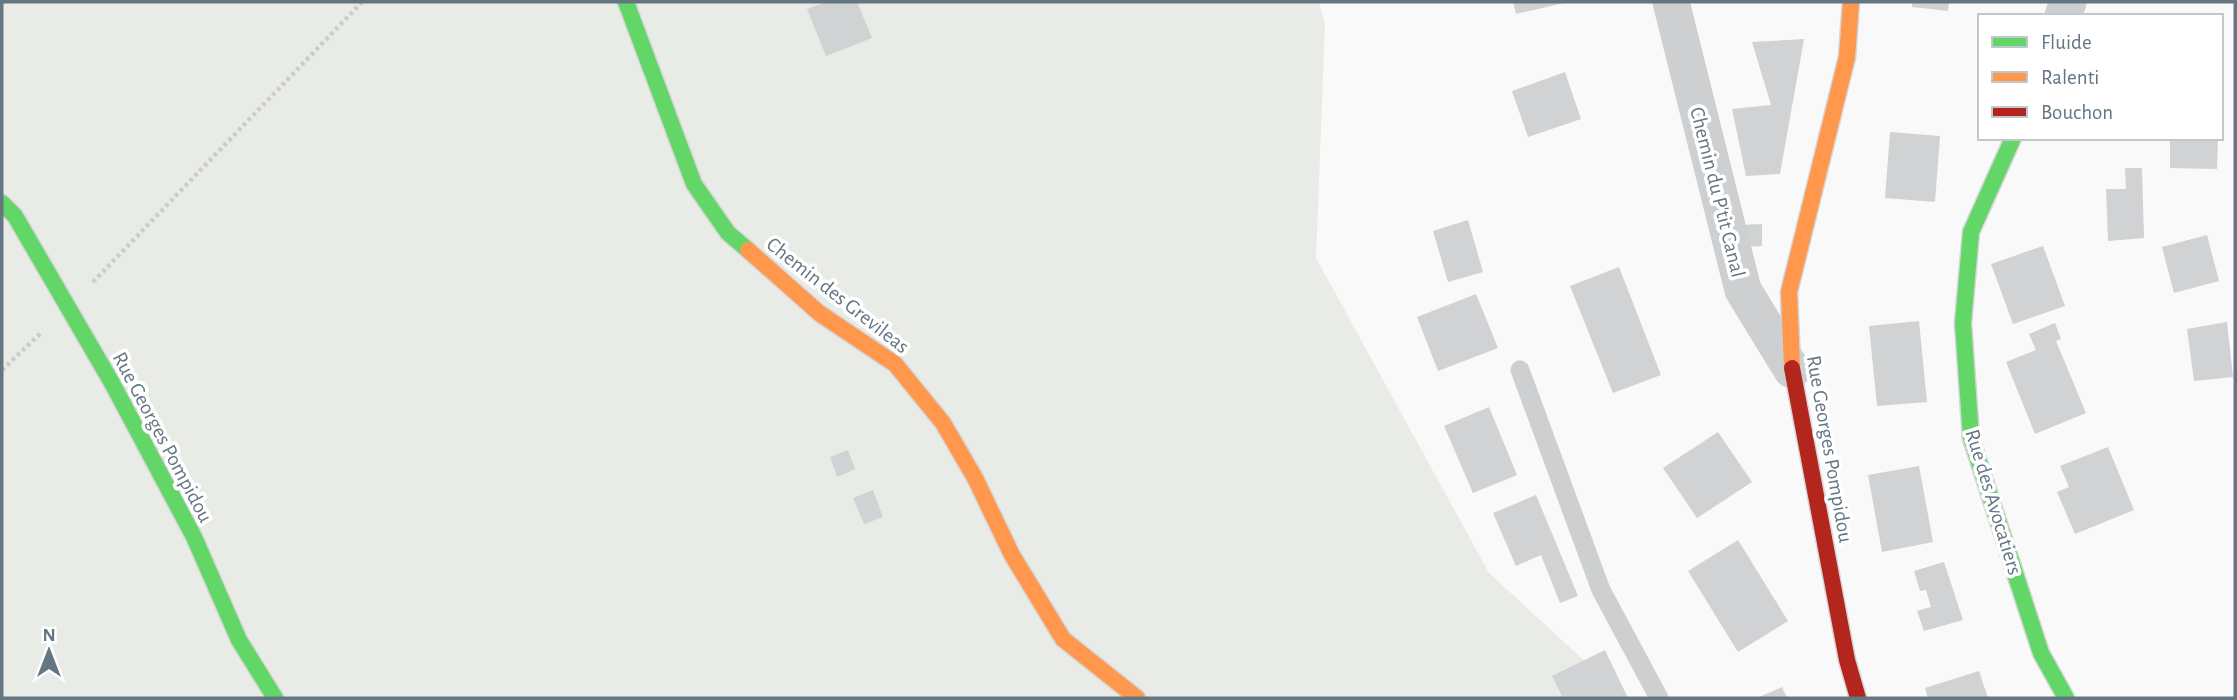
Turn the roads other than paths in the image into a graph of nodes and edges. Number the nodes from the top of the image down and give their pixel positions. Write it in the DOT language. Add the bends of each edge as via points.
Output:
graph roads {
  1 [pos="626,2"];
  2 [pos="1671,2"];
  3 [pos="1851,2"];
  4 [pos="2013,140"];
  5 [pos="2,203"];
  6 [pos="1520,370"];
  7 [pos="1792,370"];
  8 [pos="275,698"];
  9 [pos="1137,698"];
  10 [pos="1659,698"];
  11 [pos="1858,698"];
  12 [pos="2066,698"];
  1 -- 9 [label="street, Chemin des Grevileas" via="694,184 727,233 818,313 895,364 943,423 1012,555 1063,639"];
  2 -- 7 [label="street, Chemin du P'tit Canal" via="1743,290"];
  3 -- 7 [label="street, Rue Georges Pompidou" via="1847,57 1789,292"];
  4 -- 12 [label="street, Rue des Avocatiers" via="1971,232 1963,323 1971,438 2042,653"];
  5 -- 8 [label="street, Rue Georges Pompidou" via="15,216 112,383 194,537 239,640"];
  6 -- 10 [label="lane" via="1601,590"];
  7 -- 11 [label="street, Rue Georges Pompidou"];
}
